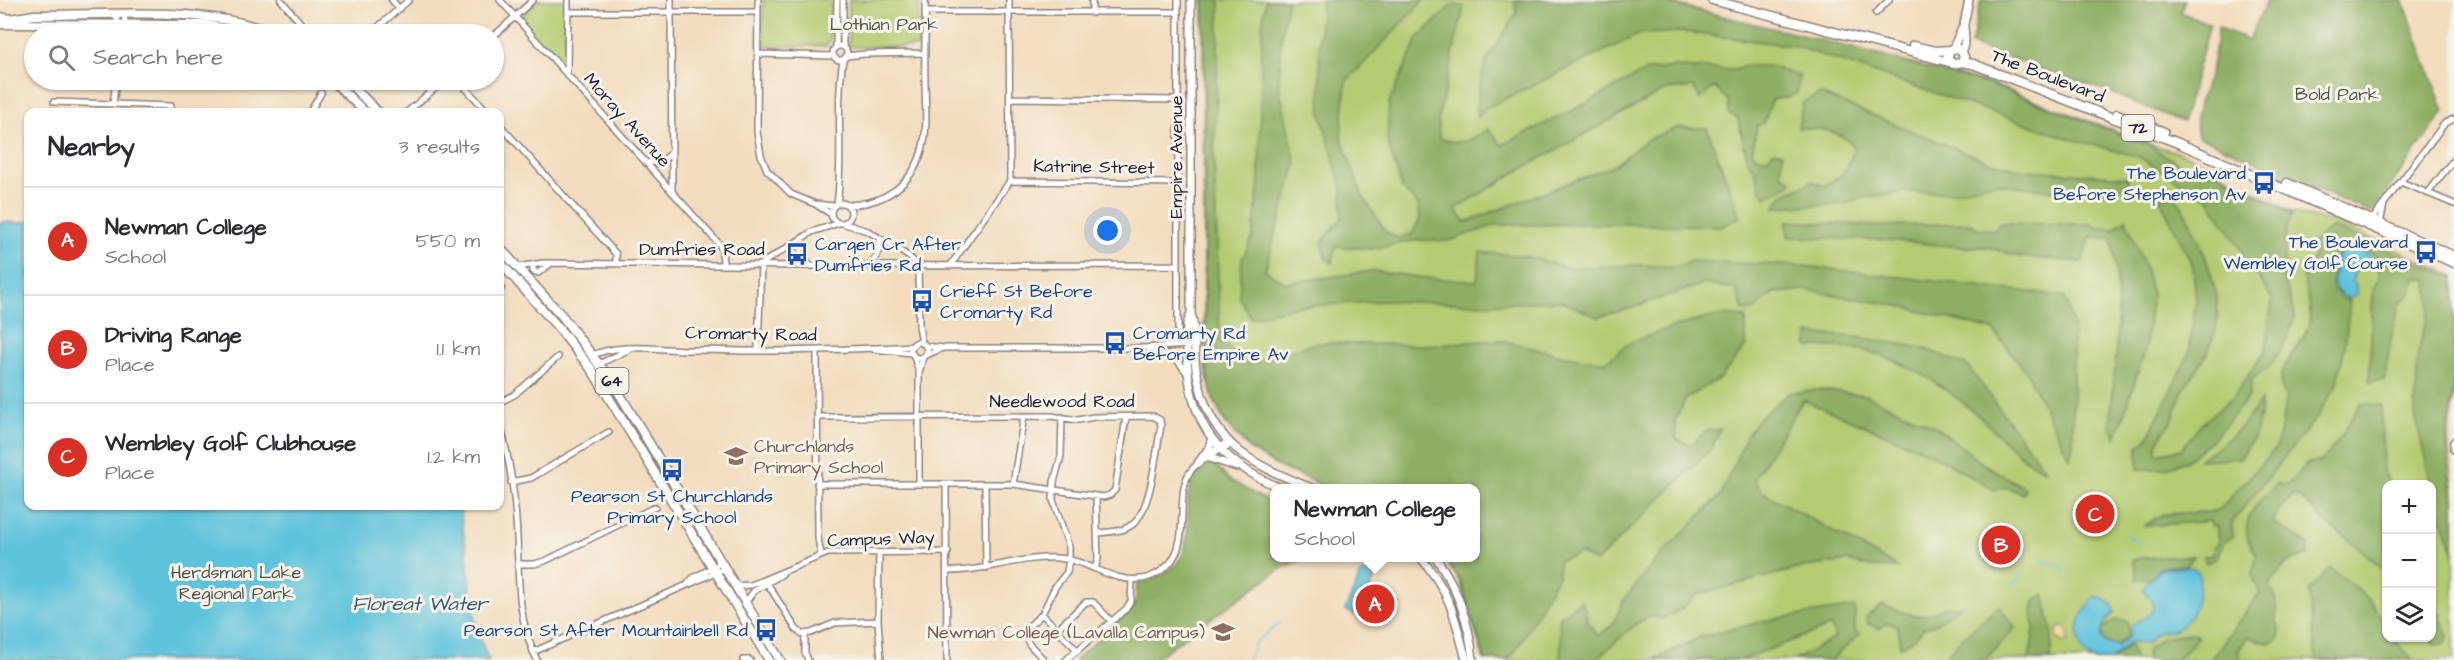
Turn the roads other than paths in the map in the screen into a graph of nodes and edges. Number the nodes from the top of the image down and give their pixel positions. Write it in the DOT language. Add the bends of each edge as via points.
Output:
graph roads {
  1 [pos="281,0"];
  2 [pos="392,0"];
  3 [pos="409,0"];
  4 [pos="500,0"];
  5 [pos="533,0"];
  6 [pos="568,0"];
  7 [pos="672,0"];
  8 [pos="758,0"];
  9 [pos="837,0"];
  10 [pos="843,0"];
  11 [pos="925,0"];
  12 [pos="1009,0"];
  13 [pos="1092,0"];
  14 [pos="1178,0"];
  15 [pos="1191,0"];
  16 [pos="1712,0"];
  17 [pos="1732,0"];
  18 [pos="1889,0"];
  19 [pos="1969,0"];
  20 [pos="0,9"];
  21 [pos="399,9"];
  22 [pos="568,12"];
  23 [pos="758,12"];
  24 [pos="925,12"];
  25 [pos="1009,12"];
  26 [pos="1178,12"];
  27 [pos="671,13"];
  28 [pos="1092,13"];
  29 [pos="1876,13"];
  30 [pos="34,15"];
  31 [pos="121,15"];
  32 [pos="169,15"];
  33 [pos="0,17"];
  34 [pos="514,17"];
  35 [pos="0,24"];
  36 [pos="121,24"];
  37 [pos="184,24"];
  38 [pos="241,24"];
  39 [pos="301,24"];
  40 [pos="382,24"];
  41 [pos="24,25"];
  42 [pos="504,26"];
  43 [pos="840,53"];
  44 [pos="924,53"];
  45 [pos="1958,53"];
  46 [pos="758,54"];
  47 [pos="567,75"];
  48 [pos="115,90"];
  49 [pos="342,90"];
  50 [pos="356,90"];
  51 [pos="433,90"];
  52 [pos="467,90"];
  53 [pos="321,93"];
  54 [pos="1010,98"];
  55 [pos="1178,100"];
  56 [pos="54,102"];
  57 [pos="113,104"];
  58 [pos="171,106"];
  59 [pos="312,108"];
  60 [pos="361,108"];
  61 [pos="374,108"];
  62 [pos="412,108"];
  63 [pos="484,108"];
  64 [pos="2454,119"];
  65 [pos="504,129"];
  66 [pos="672,152"];
  67 [pos="2454,159"];
  68 [pos="646,163"];
  69 [pos="1010,181"];
  70 [pos="2401,182"];
  71 [pos="840,183"];
  72 [pos="1178,183"];
  73 [pos="672,192"];
  74 [pos="2428,193"];
  75 [pos="2384,203"];
  76 [pos="814,204"];
  77 [pos="2454,204"];
  78 [pos="835,205"];
  79 [pos="846,205"];
  80 [pos="862,205"];
  81 [pos="850,215"];
  82 [pos="832,216"];
  83 [pos="840,223"];
  84 [pos="2374,225"];
  85 [pos="858,229"];
  86 [pos="819,230"];
  87 [pos="804,236"];
  88 [pos="879,238"];
  89 [pos="504,252"];
  90 [pos="2454,256"];
  91 [pos="2454,263"];
  92 [pos="533,264"];
  93 [pos="616,264"];
  94 [pos="723,264"];
  95 [pos="761,264"];
  96 [pos="551,265"];
  97 [pos="918,265"];
  98 [pos="1178,265"];
  99 [pos="504,266"];
  100 [pos="810,266"];
  101 [pos="870,266"];
  102 [pos="950,266"];
  103 [pos="517,267"];
  104 [pos="919,326"];
  105 [pos="913,345"];
  106 [pos="924,345"];
  107 [pos="1178,345"];
  108 [pos="1191,345"];
  109 [pos="945,348"];
  110 [pos="1142,348"];
  111 [pos="873,349"];
  112 [pos="628,350"];
  113 [pos="817,350"];
  114 [pos="758,351"];
  115 [pos="593,355"];
  116 [pos="913,355"];
  117 [pos="923,356"];
  118 [pos="558,357"];
  119 [pos="585,361"];
  120 [pos="599,364"];
  121 [pos="592,370"];
  122 [pos="919,373"];
  123 [pos="1187,373"];
  124 [pos="504,400"];
  125 [pos="1024,416"];
  126 [pos="817,417"];
  127 [pos="918,417"];
  128 [pos="1062,417"];
  129 [pos="1126,417"];
  130 [pos="609,432"];
  131 [pos="1212,438"];
  132 [pos="2454,442"];
  133 [pos="1229,443"];
  134 [pos="504,445"];
  135 [pos="2454,448"];
  136 [pos="1220,449"];
  137 [pos="1204,460"];
  138 [pos="1242,469"];
  139 [pos="511,482"];
  140 [pos="818,484"];
  141 [pos="919,484"];
  142 [pos="946,484"];
  143 [pos="986,484"];
  144 [pos="1013,484"];
  145 [pos="1271,484"];
  146 [pos="1300,484"];
  147 [pos="1053,491"];
  148 [pos="1096,496"];
  149 [pos="655,507"];
  150 [pos="1098,533"];
  151 [pos="948,552"];
  152 [pos="879,553"];
  153 [pos="821,555"];
  154 [pos="1069,559"];
  155 [pos="1425,562"];
  156 [pos="1438,562"];
  157 [pos="519,564"];
  158 [pos="722,566"];
  159 [pos="986,568"];
  160 [pos="1095,568"];
  161 [pos="714,571"];
  162 [pos="948,571"];
  163 [pos="783,573"];
  164 [pos="1132,580"];
  165 [pos="767,583"];
  166 [pos="735,586"];
  167 [pos="745,603"];
  168 [pos="1042,614"];
  169 [pos="878,621"];
  170 [pos="1111,621"];
  171 [pos="1057,629"];
  172 [pos="805,634"];
  173 [pos="1077,650"];
  174 [pos="533,652"];
  175 [pos="537,660"];
  176 [pos="743,660"];
  177 [pos="750,660"];
  178 [pos="769,660"];
  179 [pos="780,660"];
  180 [pos="808,660"];
  181 [pos="881,660"];
  182 [pos="947,660"];
  183 [pos="1044,660"];
  184 [pos="1066,660"];
  185 [pos="1466,660"];
  186 [pos="1473,660"];
  1 -- 39 [label="street"];
  2 -- 21 [label="street"];
  3 -- 21 [label="street"];
  4 -- 34 [label="street, Moray Avenue"];
  5 -- 34 [label="street"];
  6 -- 22 [label="street"];
  7 -- 27 [label="street"];
  8 -- 23 [label="street"];
  9 -- 43 [label="street"];
  10 -- 43 [label="street"];
  11 -- 24 [label="street"];
  12 -- 25 [label="street"];
  13 -- 28 [label="street"];
  14 -- 26 [label="street"];
  15 -- 108 [label="main road, Empire Avenue"];
  16 -- 45 [label="main road, The Boulevard / 72" via="1956,65"];
  17 -- 45 [label="main road, The Boulevard / 72" via="1915,47"];
  18 -- 29 [label="street"];
  19 -- 45 [label="main road"];
  20 -- 30 [label="main road"];
  21 -- 40 [label="street"];
  22 -- 27 [label="street"];
  22 -- 47 [label="street"];
  23 -- 27 [label="street"];
  23 -- 46 [label="street"];
  24 -- 25 [label="street"];
  24 -- 44 [label="street"];
  25 -- 28 [label="street"];
  25 -- 54 [label="street"];
  26 -- 28 [label="street"];
  26 -- 55 [label="street"];
  27 -- 66 [label="street"];
  30 -- 31 [label="main road"];
  30 -- 33 [label="main road"];
  31 -- 32 [label="main road"];
  31 -- 36 [label="street"];
  32 -- 37 [label="main road"];
  32 -- 38 [label="main road" via="201,15"];
  34 -- 42 [label="street"];
  34 -- 47 [label="street, Moray Avenue"];
  35 -- 41 [label="main road"];
  43 -- 44 [label="street"];
  43 -- 46 [label="street"];
  43 -- 71 [label="street"];
  44 -- 80 [label="street" via="925,135 919,160 897,190 880,201"];
  45 -- 84 [label="main road, The Boulevard / 72" via="1973,64 2178,143"];
  46 -- 76 [label="street" via="757,132 761,155 780,185"];
  47 -- 68 [label="street, Moray Avenue"];
  48 -- 57 [label="street"];
  49 -- 60 [label="main road"];
  50 -- 61 [label="main road"];
  51 -- 62 [label="street"];
  52 -- 63 [label="street"];
  53 -- 59 [label="street"];
  54 -- 55 [label="street"];
  54 -- 69 [label="street"];
  55 -- 72 [label="street"];
  56 -- 57 [label="street"];
  57 -- 58 [label="street"];
  64 -- 70 [label="street" via="2445,123"];
  65 -- 93 [label="street" via="616,254"];
  66 -- 68 [label="street" via="663,161"];
  66 -- 73 [label="street"];
  67 -- 74 [label="street"];
  68 -- 73 [label="street, Moray Avenue"];
  69 -- 72 [label="street, Katrine Street"];
  69 -- 102 [label="street"];
  70 -- 74 [label="street"];
  70 -- 75 [label="street"];
  71 -- 78 [label="street"];
  71 -- 79 [label="street"];
  72 -- 98 [label="street"];
  73 -- 94 [label="street, Moray Avenue" via="719,244"];
  74 -- 77 [label="street"];
  75 -- 84 [label="street"];
  75 -- 84 [label="street"];
  76 -- 78 [label="street"];
  76 -- 82 [label="street"];
  78 -- 79 [label="street"];
  78 -- 82 [label="street"];
  79 -- 80 [label="street"];
  79 -- 81 [label="street"];
  80 -- 81 [label="street"];
  81 -- 83 [label="street"];
  81 -- 85 [label="street"];
  82 -- 83 [label="street"];
  82 -- 86 [label="street"];
  83 -- 85 [label="street"];
  83 -- 86 [label="street"];
  84 -- 90 [label="main road, The Boulevard / 72"];
  84 -- 91 [label="main road, The Boulevard / 72"];
  85 -- 88 [label="street"];
  86 -- 87 [label="street"];
  87 -- 95 [label="street"];
  87 -- 100 [label="street" via="801,251"];
  88 -- 97 [label="street"];
  88 -- 101 [label="street" via="879,252"];
  89 -- 103 [label="main road, 64"];
  92 -- 96 [label="street, Dumfries Road"];
  92 -- 96 [label="street, Dumfries Road" via="533,271 538,273"];
  92 -- 103 [label="street, Dumfries Road"];
  93 -- 94 [label="street, Dumfries Road"];
  93 -- 96 [label="street, Dumfries Road"];
  94 -- 95 [label="street, Dumfries Road"];
  95 -- 100 [label="street, Dumfries Road"];
  95 -- 114 [label="street"];
  97 -- 101 [label="street, Dumfries Road"];
  97 -- 102 [label="street, Dumfries Road"];
  97 -- 104 [label="street"];
  98 -- 102 [label="street, Dumfries Road"];
  98 -- 107 [label="street"];
  99 -- 119 [label="main road, 64"];
  100 -- 101 [label="street, Dumfries Road"];
  103 -- 115 [label="main road, 64"];
  104 -- 105 [label="street"];
  104 -- 106 [label="street"];
  105 -- 106 [label="street, Cromarty Road"];
  105 -- 111 [label="street, Cromarty Road"];
  105 -- 116 [label="street"];
  106 -- 109 [label="street, Cromarty Road"];
  106 -- 117 [label="street" via="927,351"];
  107 -- 108 [label="street, Cromarty Road"];
  107 -- 110 [label="street, Cromarty Road"];
  108 -- 123 [label="main road, Empire Avenue"];
  108 -- 133 [label="main road, Empire Avenue" via="1202,397"];
  109 -- 110 [label="street, Cromarty Road"];
  109 -- 117 [label="street, Cromarty Road"];
  110 -- 123 [label="street, Cromarty Road" via="1173,356"];
  111 -- 113 [label="street, Cromarty Road"];
  111 -- 116 [label="street, Cromarty Road"];
  112 -- 114 [label="street, Cromarty Road"];
  112 -- 115 [label="street, Cromarty Road" via="612,348"];
  112 -- 120 [label="street, Cromarty Road"];
  113 -- 114 [label="street, Cromarty Road"];
  113 -- 126 [label="street"];
  115 -- 119 [label="street, Cromarty Road"];
  115 -- 120 [label="main road, 64"];
  116 -- 117 [label="street, Cromarty Road"];
  116 -- 122 [label="street"];
  117 -- 122 [label="street"];
  118 -- 124 [label="street"];
  119 -- 121 [label="main road, 64"];
  120 -- 121 [label="street, Cromarty Road"];
  120 -- 158 [label="main road, 64"];
  121 -- 161 [label="main road, 64"];
  122 -- 127 [label="street"];
  123 -- 131 [label="main road, Empire Avenue" via="1193,402"];
  125 -- 127 [label="street, Needlewood Road"];
  125 -- 128 [label="street, Needlewood Road"];
  125 -- 144 [label="street"];
  126 -- 127 [label="street, Needlewood Road"];
  126 -- 140 [label="street"];
  127 -- 141 [label="street"];
  128 -- 129 [label="street, Needlewood Road"];
  128 -- 147 [label="street" via="1061,456"];
  129 -- 148 [label="street" via="1115,490 1110,495"];
  129 -- 150 [label="street, Needlewood Road" via="1153,416 1160,420 1146,502 1131,526"];
  130 -- 139 [label="street" via="531,478"];
  131 -- 136 [label="main road, Empire Avenue"];
  131 -- 137 [label="main road"];
  132 -- 135 [label="main road"];
  133 -- 136 [label="street"];
  133 -- 146 [label="main road, Empire Avenue" via="1252,462"];
  134 -- 139 [label="street"];
  136 -- 137 [label="street"];
  136 -- 138 [label="main road, Empire Avenue"];
  137 -- 138 [label="main road"];
  137 -- 164 [label="street" via="1188,474 1180,544 1174,557 1161,571"];
  138 -- 145 [label="main road, Empire Avenue"];
  139 -- 157 [label="street"];
  140 -- 141 [label="street"];
  140 -- 153 [label="street"];
  141 -- 142 [label="street"];
  142 -- 143 [label="street"];
  142 -- 151 [label="street"];
  143 -- 144 [label="street"];
  143 -- 159 [label="street"];
  144 -- 147 [label="street"];
  147 -- 148 [label="street"];
  147 -- 154 [label="street"];
  148 -- 150 [label="street"];
  149 -- 157 [label="street" via="545,561"];
  150 -- 160 [label="street"];
  151 -- 152 [label="street, Campus Way"];
  151 -- 162 [label="street"];
  152 -- 153 [label="street, Campus Way"];
  152 -- 169 [label="street"];
  153 -- 163 [label="street, Campus Way"];
  154 -- 159 [label="street" via="1022,561"];
  154 -- 160 [label="street"];
  154 -- 168 [label="street" via="1066,572"];
  155 -- 185 [label="main road" via="1449,598"];
  156 -- 186 [label="main road" via="1456,590 1471,635"];
  157 -- 174 [label="street" via="518,597"];
  158 -- 161 [label="street"];
  158 -- 166 [label="main road, 64"];
  159 -- 162 [label="street"];
  160 -- 164 [label="street"];
  161 -- 174 [label="street"];
  161 -- 178 [label="main road, 64"];
  162 -- 182 [label="street"];
  163 -- 165 [label="street, Campus Way"];
  163 -- 166 [label="street, Campus Way" via="751,585"];
  164 -- 170 [label="street" via="1131,601"];
  165 -- 167 [label="street, Campus Way"];
  165 -- 172 [label="street" via="796,629"];
  166 -- 167 [label="main road, 64"];
  167 -- 179 [label="main road, 64"];
  168 -- 171 [label="street"];
  168 -- 183 [label="street" via="1027,628 1026,637"];
  169 -- 172 [label="street" via="835,622"];
  169 -- 181 [label="street"];
  170 -- 171 [label="street" via="1093,602 1086,602"];
  170 -- 173 [label="street"];
  171 -- 173 [label="street"];
  172 -- 180 [label="street"];
  173 -- 184 [label="street"];
  174 -- 175 [label="street"];
  176 -- 177 [label="street"];
}
